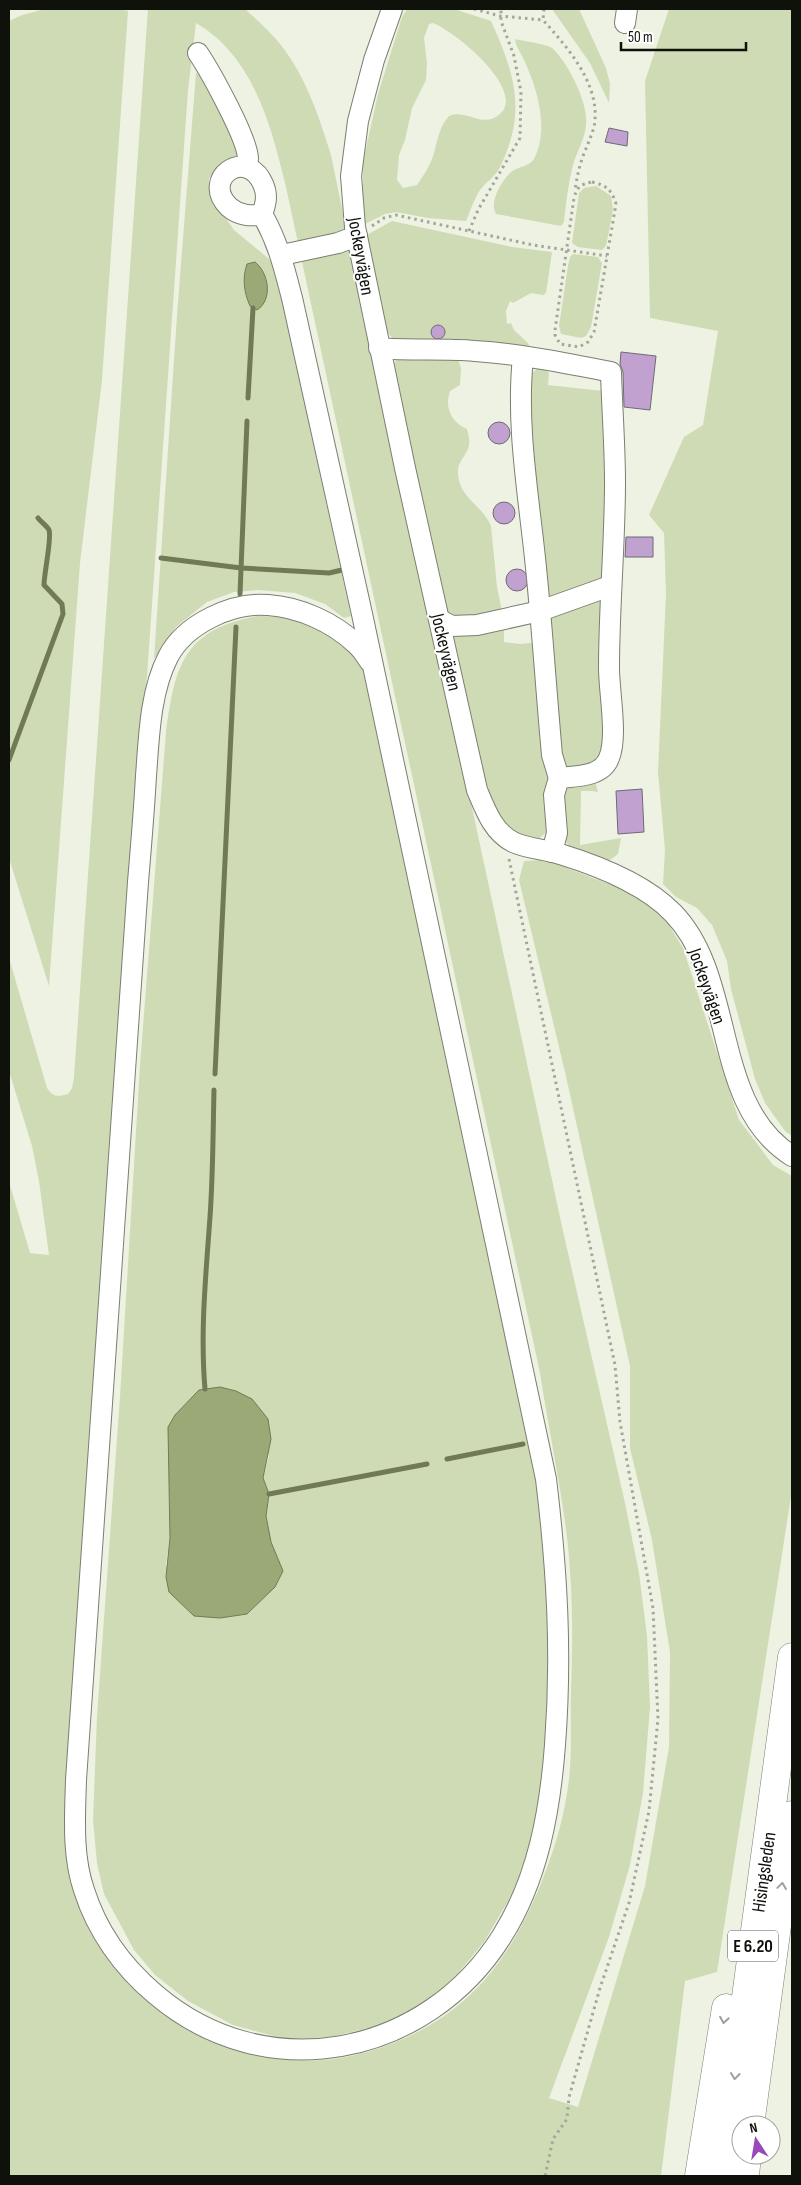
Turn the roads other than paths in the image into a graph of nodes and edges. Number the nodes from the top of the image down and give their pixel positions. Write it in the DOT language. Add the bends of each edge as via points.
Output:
graph roads {
  1 [pos="392,9"];
  2 [pos="198,53"];
  3 [pos="246,167"];
  4 [pos="262,214"];
  5 [pos="357,236"];
  6 [pos="282,255"];
  7 [pos="379,348"];
  8 [pos="523,357"];
  9 [pos="610,586"];
  10 [pos="540,611"];
  11 [pos="440,620"];
  12 [pos="370,662"];
  13 [pos="559,778"];
  14 [pos="552,852"];
  15 [pos="792,1156"];
  16 [pos="792,1657"];
  17 [pos="785,1716"];
  18 [pos="792,1815"];
  19 [pos="792,1908"];
  20 [pos="751,2115"];
  21 [pos="771,2115"];
  22 [pos="698,2176"];
  23 [pos="724,2176"];
  1 -- 5 [label="street, Jockeyvägen" via="374,60 352,159"];
  2 -- 3 [label="street" via="241,135 248,159"];
  3 -- 4 [label="street" via="255,171 266,190"];
  3 -- 4 [label="street" via="235,167 224,174 220,193 229,207 240,214 253,217"];
  4 -- 6 [label="street"];
  5 -- 6 [label="street"];
  5 -- 7 [label="street, Jockeyvägen"];
  6 -- 12 [label="street"];
  7 -- 8 [label="street" via="474,350"];
  7 -- 11 [label="street, Jockeyvägen"];
  8 -- 9 [label="street" via="611,372 615,482"];
  8 -- 10 [label="street" via="520,396"];
  9 -- 10 [label="street"];
  9 -- 13 [label="street" via="609,670 613,742 610,758 598,771"];
  10 -- 11 [label="street" via="462,627"];
  10 -- 13 [label="street" via="552,756"];
  11 -- 14 [label="street, Jockeyvägen" via="478,790 486,812 497,829 512,842"];
  12 -- 12 [label="street" via="357,644 320,620 284,606 246,606 227,609 198,626 181,641 170,654 157,686 137,892 76,1780 75,1839 83,1888 99,1925 125,1965 170,2007 193,2021 232,2038 278,2050 324,2050 372,2040 397,2030 438,2005 480,1966 503,1935 536,1860 551,1795 558,1702 559,1616 546,1479"];
  13 -- 14 [label="street" via="554,795 557,833"];
  14 -- 15 [label="street, Jockeyvägen" via="625,880 658,900 679,920 702,960 750,1111 764,1131"];
  16 -- 17 [label="highway, Hisingsleden / E 6.20"];
  17 -- 22 [label="highway, one-way" via="760,1797"];
  17 -- 23 [label="highway, Hisingsleden / E 6.20, one-way"];
  20 -- 18 [label="highway, Hisingsleden / E 6.20, one-way"];
  19 -- 21 [label="highway"];
}
